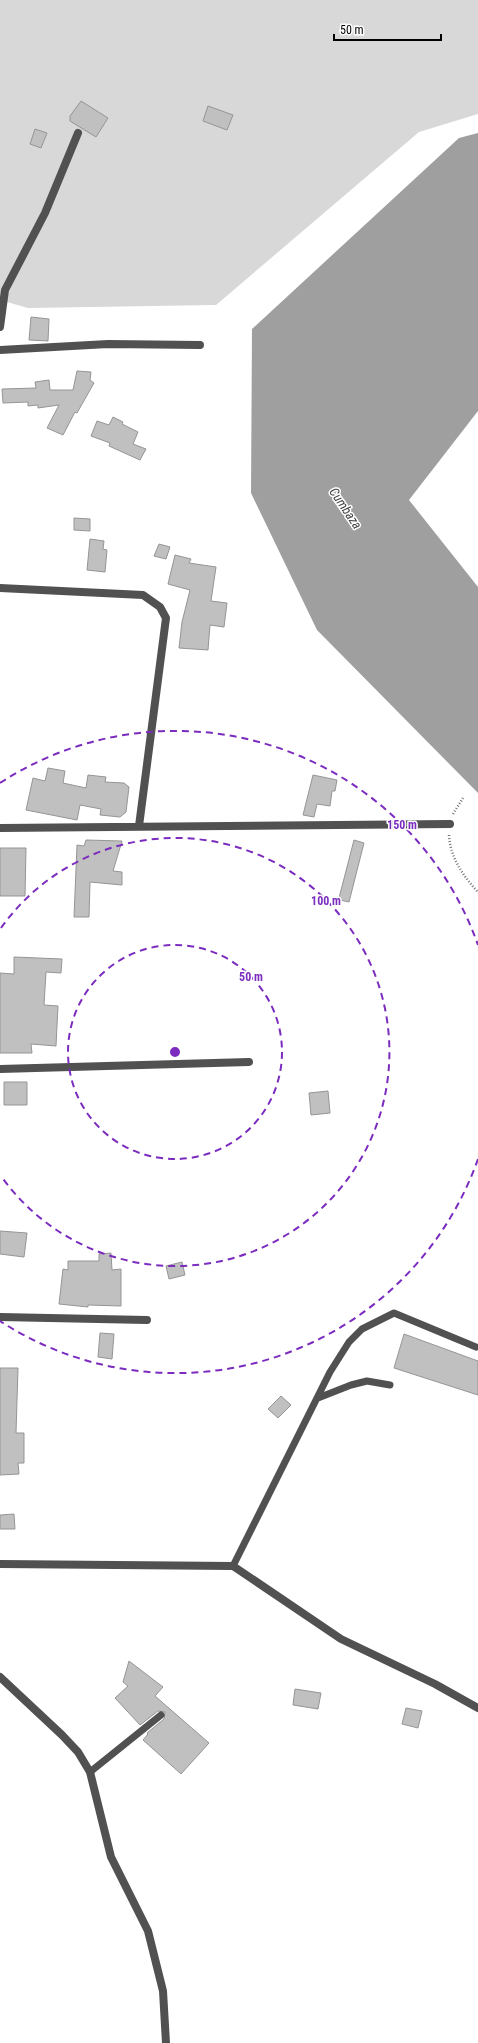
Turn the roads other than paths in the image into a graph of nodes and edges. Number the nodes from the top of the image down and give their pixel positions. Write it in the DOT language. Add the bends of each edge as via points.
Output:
graph roads {
  1 [pos="78,133"];
  2 [pos="0,327"];
  3 [pos="200,345"];
  4 [pos="0,350"];
  5 [pos="0,588"];
  6 [pos="450,824"];
  7 [pos="139,826"];
  8 [pos="0,828"];
  9 [pos="249,1062"];
  10 [pos="0,1069"];
  11 [pos="0,1317"];
  12 [pos="147,1320"];
  13 [pos="476,1347"];
  14 [pos="390,1385"];
  15 [pos="318,1398"];
  16 [pos="0,1564"];
  17 [pos="233,1566"];
  18 [pos="0,1677"];
  19 [pos="478,1708"];
  20 [pos="162,1715"];
  21 [pos="90,1772"];
  22 [pos="166,2043"];
  1 -- 2 [label="street" via="44,213 5,290"];
  3 -- 4 [label="street" via="108,344"];
  5 -- 7 [label="street" via="143,595 160,607 166,618"];
  6 -- 7 [label="street"];
  7 -- 8 [label="street"];
  9 -- 10 [label="street"];
  11 -- 12 [label="street"];
  13 -- 15 [label="lane" via="394,1313 362,1329 350,1342 330,1372"];
  14 -- 15 [label="lane" via="367,1382 351,1385"];
  15 -- 17 [label="lane"];
  16 -- 17 [label="street"];
  17 -- 19 [label="street" via="341,1639 435,1684"];
  18 -- 21 [label="street" via="73,1746"];
  20 -- 21 [label="lane"];
  21 -- 22 [label="street" via="111,1857 148,1931 163,1991"];
}
